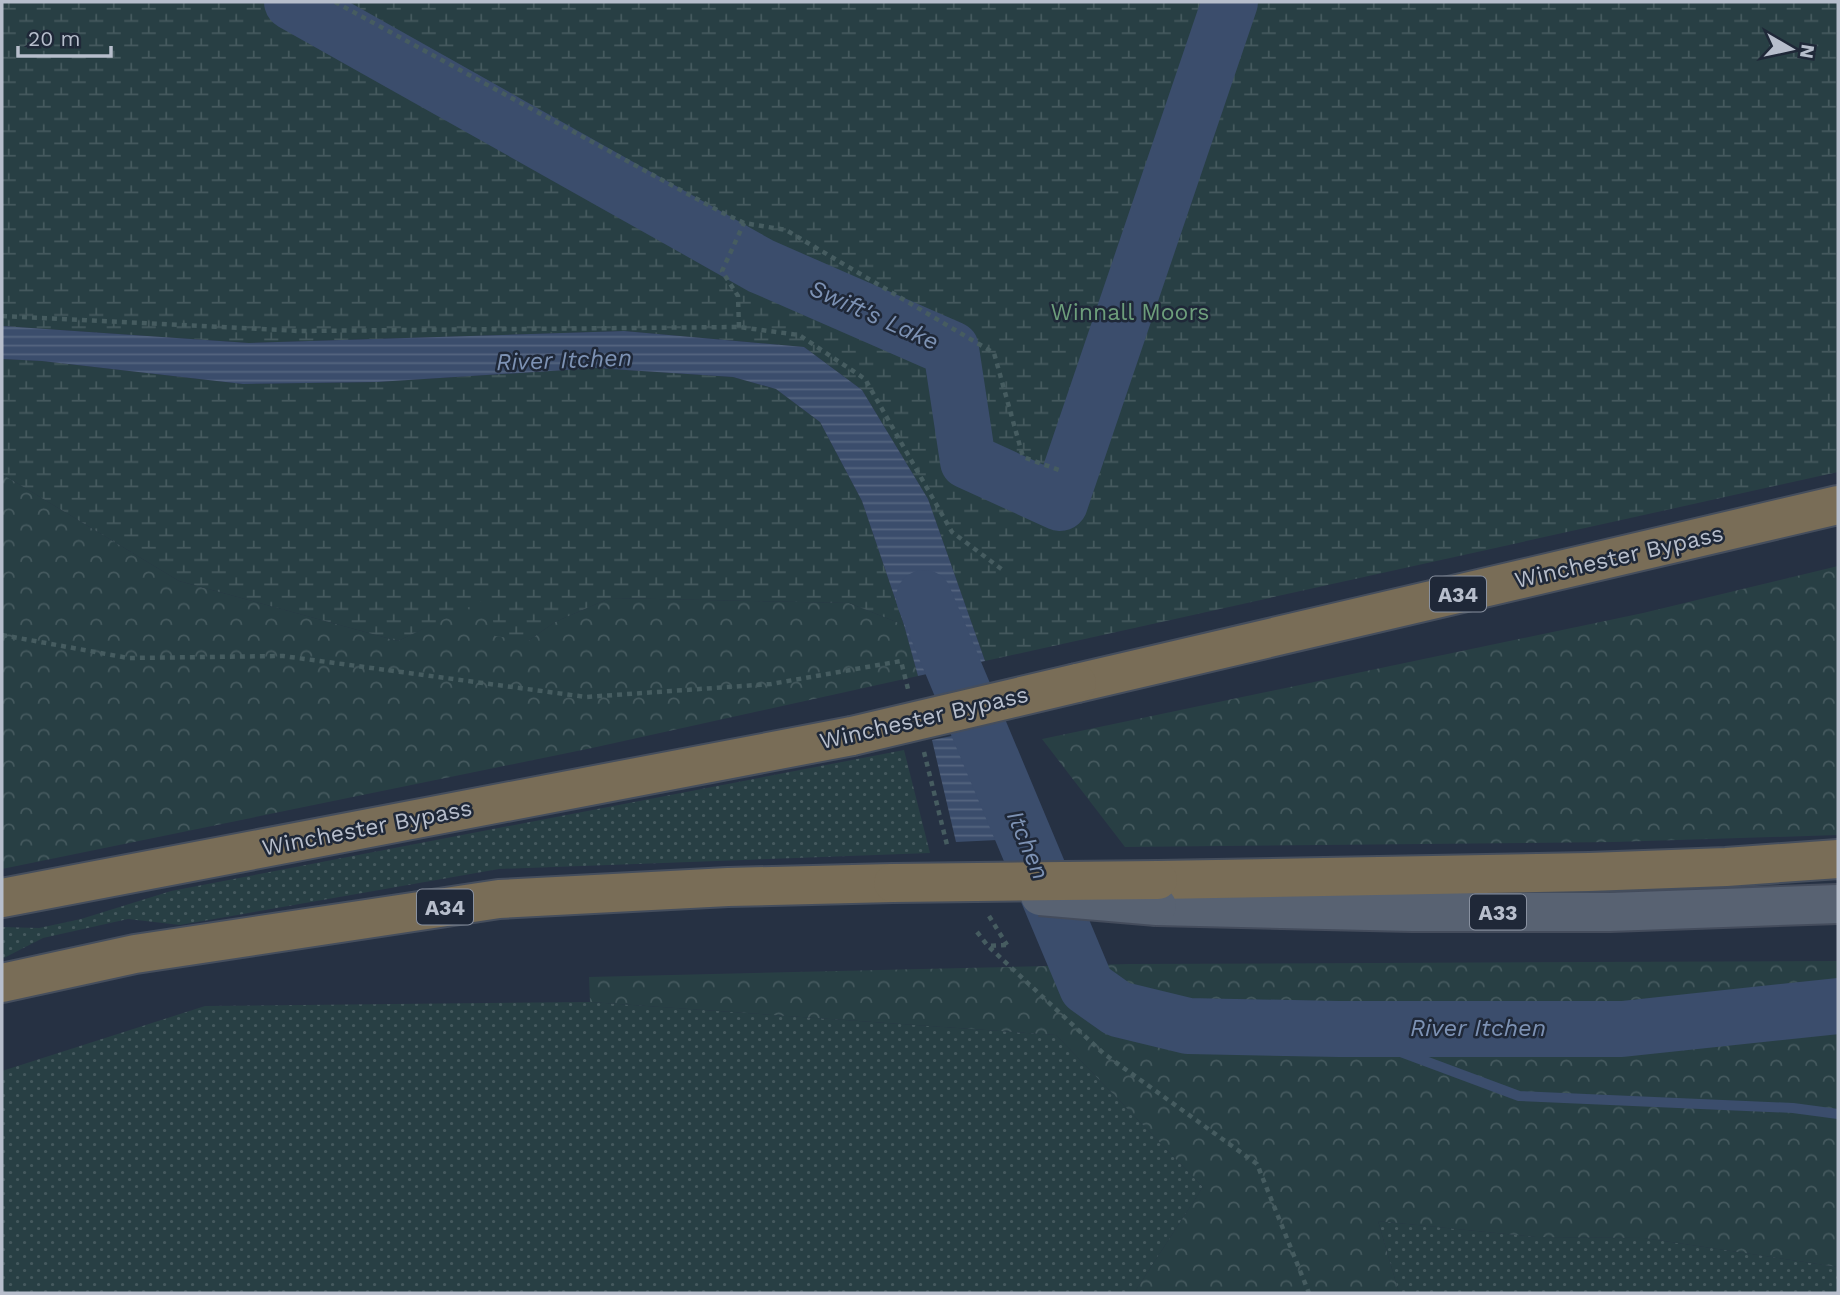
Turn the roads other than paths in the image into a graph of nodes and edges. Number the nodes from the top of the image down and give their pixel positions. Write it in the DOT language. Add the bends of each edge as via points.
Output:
graph roads {
  1 [pos="1838,505"];
  2 [pos="1838,859"];
  3 [pos="1157,893"];
  4 [pos="2,898"];
  5 [pos="1838,904"];
  6 [pos="2,982"];
  1 -- 4 [label="highway, Winchester Bypass / A34, bridge" via="852,736"];
  2 -- 3 [label="highway, A34"];
  3 -- 5 [label="main road, A33" via="1412,912 1610,912"];
  3 -- 6 [label="highway, A34, bridge" via="893,883 499,899 135,954"];
}
